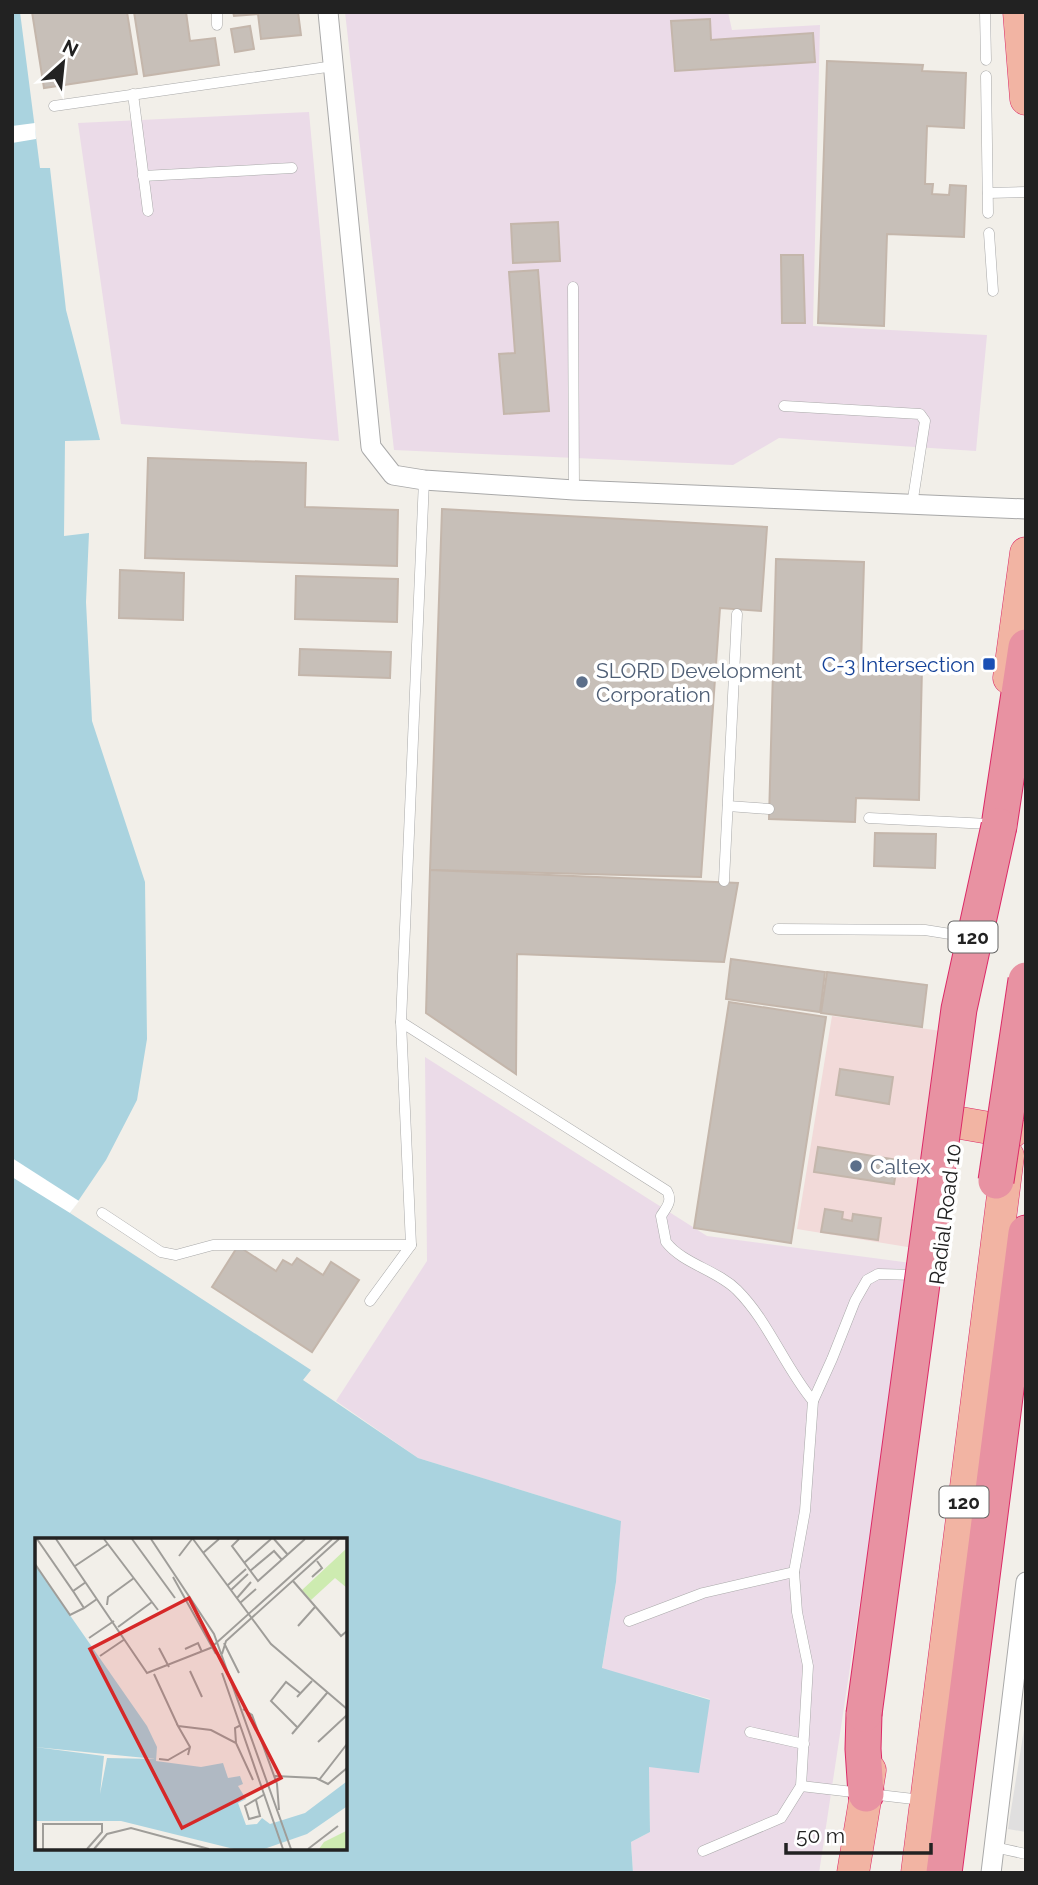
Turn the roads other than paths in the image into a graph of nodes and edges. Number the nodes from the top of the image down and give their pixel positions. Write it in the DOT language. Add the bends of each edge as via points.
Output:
graph roads {
  1 [pos="217,12"];
  2 [pos="328,12"];
  3 [pos="985,12"];
  4 [pos="1019,12"];
  5 [pos="217,25"];
  6 [pos="986,60"];
  7 [pos="334,66"];
  8 [pos="986,76"];
  9 [pos="133,94"];
  10 [pos="1026,99"];
  11 [pos="54,106"];
  12 [pos="292,168"];
  13 [pos="143,176"];
  14 [pos="1026,192"];
  15 [pos="988,194"];
  16 [pos="148,211"];
  17 [pos="988,213"];
  18 [pos="989,233"];
  19 [pos="573,287"];
  20 [pos="993,291"];
  21 [pos="784,406"];
  22 [pos="424,480"];
  23 [pos="574,490"];
  24 [pos="912,505"];
  25 [pos="1026,509"];
  26 [pos="1026,553"];
  27 [pos="737,614"];
  28 [pos="1026,647"];
  29 [pos="728,806"];
  30 [pos="769,809"];
  31 [pos="869,818"];
  32 [pos="994,825"];
  33 [pos="723,881"];
  34 [pos="778,929"];
  35 [pos="973,938"];
  36 [pos="1025,985"];
  37 [pos="401,1021"];
  38 [pos="955,1122"];
  39 [pos="1012,1132"];
  40 [pos="1026,1161"];
  41 [pos="961,1178"];
  42 [pos="996,1181"];
  43 [pos="102,1213"];
  44 [pos="1026,1233"];
  45 [pos="411,1245"];
  46 [pos="938,1275"];
  47 [pos="370,1301"];
  48 [pos="813,1401"];
  49 [pos="794,1572"];
  50 [pos="1026,1582"];
  51 [pos="629,1621"];
  52 [pos="750,1732"];
  53 [pos="803,1744"];
  54 [pos="801,1786"];
  55 [pos="866,1794"];
  56 [pos="940,1801"];
  57 [pos="994,1847"];
  58 [pos="704,1851"];
  59 [pos="1026,1854"];
  60 [pos="853,1873"];
  61 [pos="917,1873"];
  62 [pos="944,1873"];
  63 [pos="991,1873"];
  1 -- 5 [label="lane"];
  2 -- 7 [label="street"];
  3 -- 6 [label="lane"];
  4 -- 10 [label="highway"];
  7 -- 9 [label="lane"];
  7 -- 22 [label="street" via="371,447 393,475"];
  8 -- 15 [label="lane"];
  9 -- 11 [label="lane"];
  9 -- 13 [label="lane"];
  12 -- 13 [label="lane"];
  13 -- 16 [label="lane"];
  14 -- 15 [label="lane"];
  15 -- 17 [label="lane"];
  18 -- 20 [label="lane"];
  19 -- 23 [label="lane"];
  21 -- 24 [label="lane" via="920,414 925,421"];
  22 -- 23 [label="street"];
  22 -- 37 [label="lane"];
  23 -- 24 [label="street"];
  24 -- 25 [label="street"];
  26 -- 32 [label="highway, Radial Road 10 / 120"];
  27 -- 29 [label="lane"];
  28 -- 32 [label="highway"];
  29 -- 30 [label="lane"];
  29 -- 33 [label="lane"];
  31 -- 32 [label="lane"];
  32 -- 35 [label="highway, Radial Road 10 / 120"];
  32 -- 41 [label="highway, bridge"];
  32 -- 55 [label="highway, bridge" via="959,1009 864,1714"];
  34 -- 35 [label="lane" via="925,930"];
  35 -- 38 [label="highway, Radial Road 10 / 120"];
  36 -- 39 [label="highway, 120"];
  36 -- 42 [label="highway, bridge"];
  37 -- 45 [label="lane"];
  37 -- 48 [label="lane" via="667,1192 669,1202 661,1216 666,1242 735,1289"];
  38 -- 39 [label="highway"];
  38 -- 46 [label="highway, Radial Road 10 / 120"];
  39 -- 40 [label="street"];
  39 -- 56 [label="highway, 120"];
  43 -- 45 [label="lane" via="161,1252 176,1255 214,1245"];
  44 -- 56 [label="highway"];
  45 -- 47 [label="lane"];
  46 -- 48 [label="lane" via="878,1274 867,1280"];
  46 -- 55 [label="highway, Radial Road 10 / 120"];
  48 -- 49 [label="lane" via="805,1511"];
  49 -- 51 [label="lane" via="703,1593"];
  49 -- 53 [label="lane" via="808,1666"];
  50 -- 57 [label="street"];
  52 -- 53 [label="lane"];
  53 -- 54 [label="lane"];
  54 -- 55 [label="lane"];
  54 -- 58 [label="lane" via="781,1818"];
  55 -- 56 [label="lane"];
  55 -- 60 [label="highway, Radial Road 10 / 120"];
  56 -- 61 [label="highway, 120"];
  56 -- 62 [label="highway"];
  57 -- 59 [label="lane"];
  57 -- 63 [label="street"];
}
